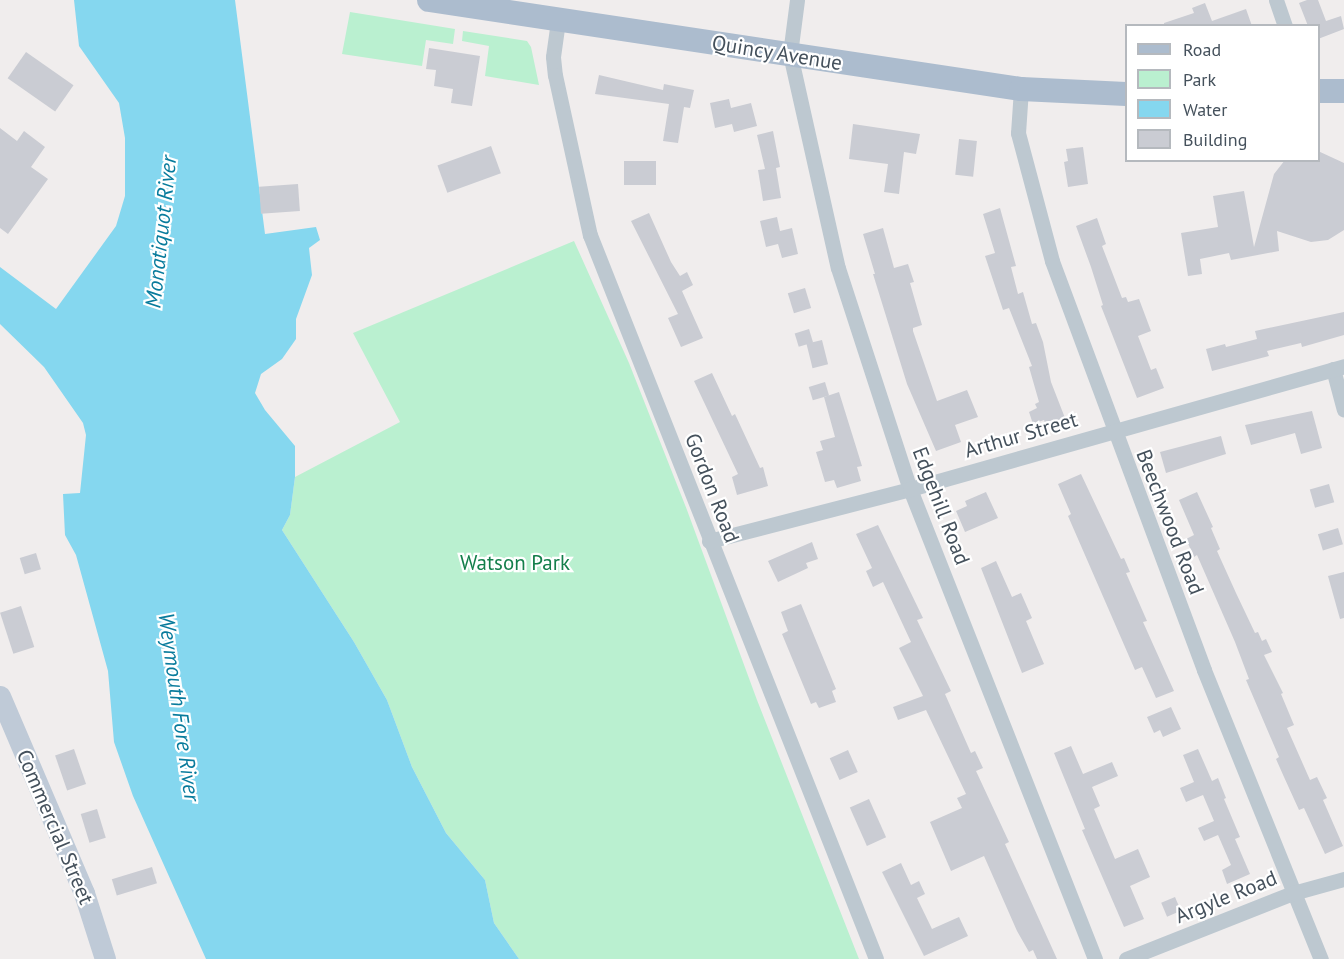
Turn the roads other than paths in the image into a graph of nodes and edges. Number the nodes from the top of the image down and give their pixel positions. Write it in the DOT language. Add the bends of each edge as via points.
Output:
graph roads {
  1 [pos="429,0"];
  2 [pos="797,0"];
  3 [pos="1276,0"];
  4 [pos="558,21"];
  5 [pos="1284,24"];
  6 [pos="790,54"];
  7 [pos="1021,89"];
  8 [pos="1344,91"];
  9 [pos="1320,92"];
  10 [pos="1125,94"];
  11 [pos="1339,368"];
  12 [pos="1344,410"];
  13 [pos="1113,431"];
  14 [pos="910,489"];
  15 [pos="709,541"];
  16 [pos="0,696"];
  17 [pos="1344,879"];
  18 [pos="1293,893"];
  19 [pos="105,959"];
  20 [pos="876,959"];
  21 [pos="1095,959"];
  22 [pos="1126,959"];
  23 [pos="1321,959"];
  1 -- 4 [label="main road, Quincy Avenue"];
  2 -- 6 [label="street"];
  3 -- 5 [label="street"];
  4 -- 6 [label="main road, Quincy Avenue"];
  4 -- 15 [label="street, Gordon Road" via="555,75 590,235"];
  6 -- 7 [label="main road, Quincy Avenue"];
  6 -- 14 [label="street, Edgehill Road" via="838,268"];
  7 -- 10 [label="main road, Quincy Avenue"];
  7 -- 13 [label="street, Beechwood Road" via="1018,133 1052,261"];
  8 -- 9 [label="main road"];
  11 -- 12 [label="street"];
  11 -- 13 [label="street, Arthur Street"];
  13 -- 14 [label="street, Arthur Street"];
  13 -- 18 [label="street, Beechwood Road"];
  14 -- 15 [label="street, Arthur Street"];
  14 -- 21 [label="street, Edgehill Road"];
  15 -- 20 [label="street, Gordon Road"];
  16 -- 19 [label="main road, Commercial Street" via="84,893"];
  17 -- 18 [label="street, Argyle Road"];
  18 -- 22 [label="street, Argyle Road"];
  18 -- 23 [label="street, Beechwood Road"];
}
